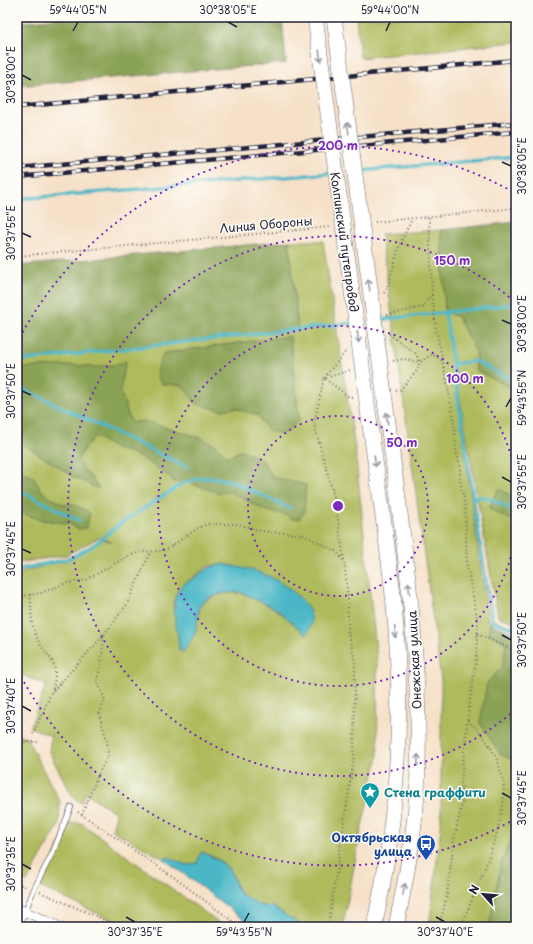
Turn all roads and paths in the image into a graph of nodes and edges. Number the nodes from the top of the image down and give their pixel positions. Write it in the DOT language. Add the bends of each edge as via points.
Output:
graph roads {
  1 [pos="315,17"];
  2 [pos="334,17"];
  3 [pos="516,208"];
  4 [pos="429,217"];
  5 [pos="412,219"];
  6 [pos="372,223"];
  7 [pos="333,226"];
  8 [pos="17,256"];
  9 [pos="432,293"];
  10 [pos="382,298"];
  11 [pos="380,316"];
  12 [pos="444,362"];
  13 [pos="389,392"];
  14 [pos="360,396"];
  15 [pos="151,551"];
  16 [pos="344,561"];
  17 [pos="30,594"];
  18 [pos="17,597"];
  19 [pos="477,634"];
  20 [pos="104,635"];
  21 [pos="516,651"];
  22 [pos="51,693"];
  23 [pos="468,721"];
  24 [pos="33,734"];
  25 [pos="17,739"];
  26 [pos="38,742"];
  27 [pos="71,807"];
  28 [pos="82,815"];
  29 [pos="17,883"];
  30 [pos="34,889"];
  31 [pos="21,910"];
  32 [pos="19,927"];
  33 [pos="60,927"];
  34 [pos="121,927"];
  35 [pos="240,927"];
  36 [pos="328,927"];
  37 [pos="374,927"];
  38 [pos="396,927"];
  39 [pos="439,927"];
  40 [pos="460,927"];
  1 -- 14 [label="main road, Колпинский путепровод, one-way, bridge"];
  13 -- 2 [label="main road, Колпинский путепровод, one-way, bridge"];
  3 -- 4 [label="path"];
  4 -- 5 [label="path"];
  4 -- 9 [label="path"];
  5 -- 6 [label="path"];
  5 -- 10 [label="path" via="399,246 390,280"];
  7 -- 8 [label="path, Линия Обороны"];
  9 -- 11 [label="path" via="423,307"];
  9 -- 12 [label="path" via="436,329"];
  12 -- 13 [label="path" via="433,354 426,357 400,390"];
  12 -- 19 [label="path" via="466,506 467,566 478,622"];
  38 -- 13 [label="main road, Онежская улица, one-way" via="408,865 416,794 418,736 411,605"];
  14 -- 16 [label="path" via="349,397 324,378 314,424 335,500"];
  14 -- 37 [label="main road, Онежская улица, one-way" via="394,606 398,691 396,793 384,885"];
  15 -- 16 [label="path" via="167,549 207,524 229,523 262,531 288,532 311,537 337,552"];
  15 -- 17 [label="path" via="120,559 86,580"];
  15 -- 20 [label="path" via="127,604"];
  16 -- 36 [label="path" via="348,631 355,662 354,757"];
  17 -- 18 [label="path"];
  17 -- 22 [label="path" via="35,635 54,663 56,675"];
  19 -- 21 [label="path"];
  19 -- 23 [label="path"];
  20 -- 22 [label="path"];
  20 -- 28 [label="path" via="101,665 96,680 104,700 99,714 107,740 108,756"];
  22 -- 24 [label="path"];
  23 -- 39 [label="path" via="461,783 463,800"];
  23 -- 40 [label="path" via="479,730 496,759 503,781 503,803 485,866"];
  25 -- 26 [label="path"];
  27 -- 28 [label="path"];
  27 -- 30 [label="lane" via="54,852"];
  28 -- 35 [label="path" via="175,878"];
  29 -- 30 [label="path"];
  30 -- 31 [label="lane"];
  30 -- 34 [label="path"];
  31 -- 32 [label="lane"];
  31 -- 33 [label="street"];
}
